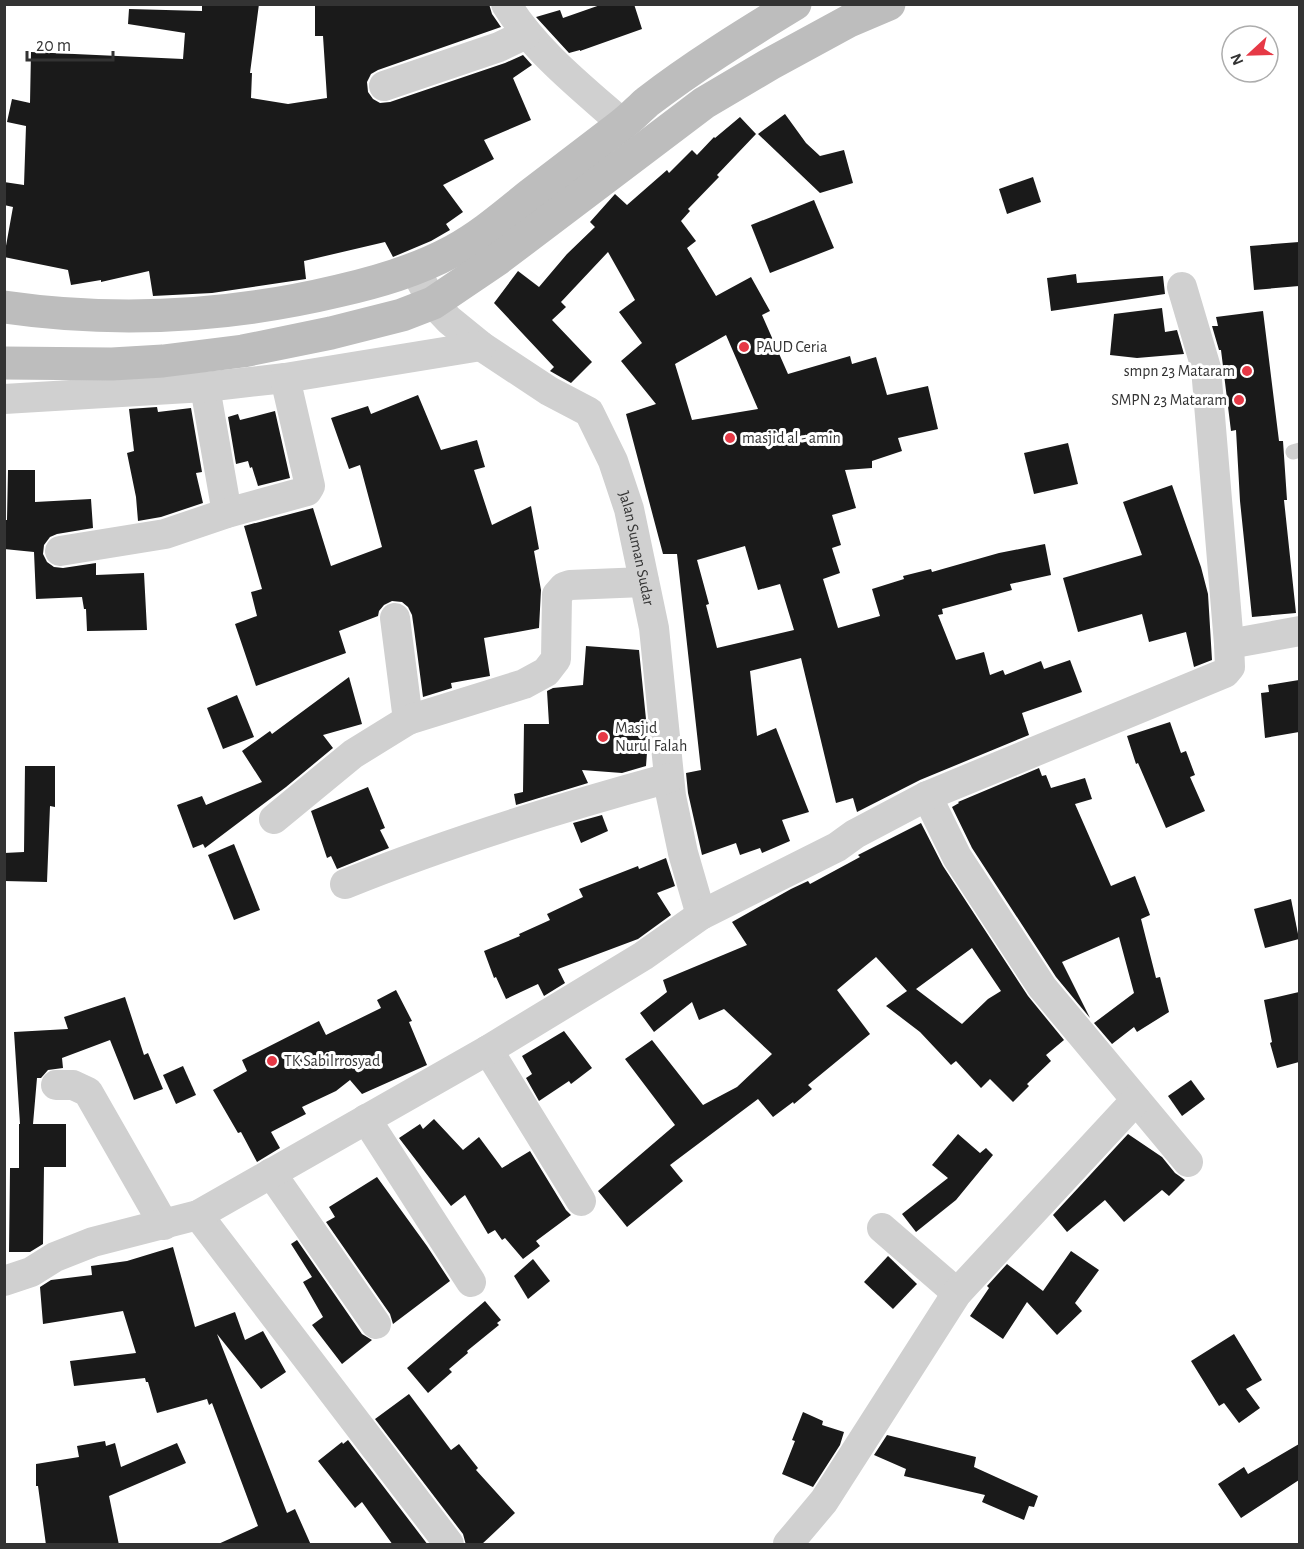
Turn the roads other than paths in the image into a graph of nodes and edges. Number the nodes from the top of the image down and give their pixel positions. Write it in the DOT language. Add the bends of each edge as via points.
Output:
graph roads {
  1 [pos="506,4"];
  2 [pos="795,4"];
  3 [pos="889,4"];
  4 [pos="526,34"];
  5 [pos="384,86"];
  6 [pos="623,124"];
  7 [pos="415,270"];
  8 [pos="1182,287"];
  9 [pos="433,303"];
  10 [pos="10,308"];
  11 [pos="481,346"];
  12 [pos="5,363"];
  13 [pos="285,378"];
  14 [pos="205,387"];
  15 [pos="4,399"];
  16 [pos="227,513"];
  17 [pos="60,551"];
  18 [pos="644,582"];
  19 [pos="395,618"];
  20 [pos="1299,631"];
  21 [pos="1229,644"];
  22 [pos="408,720"];
  23 [pos="669,778"];
  24 [pos="927,796"];
  25 [pos="274,819"];
  26 [pos="345,884"];
  27 [pos="701,915"];
  28 [pos="488,1050"];
  29 [pos="56,1085"];
  30 [pos="1137,1100"];
  31 [pos="366,1119"];
  32 [pos="1188,1162"];
  33 [pos="271,1173"];
  34 [pos="581,1201"];
  35 [pos="198,1215"];
  36 [pos="164,1225"];
  37 [pos="882,1228"];
  38 [pos="4,1281"];
  39 [pos="471,1282"];
  40 [pos="957,1293"];
  41 [pos="375,1324"];
  42 [pos="449,1545"];
  43 [pos="788,1545"];
  1 -- 4 [label="street"];
  2 -- 6 [label="main road" via="727,45 647,102"];
  3 -- 9 [label="main road" via="779,58 704,103"];
  4 -- 5 [label="street"];
  4 -- 6 [label="street"];
  6 -- 7 [label="main road" via="484,231"];
  7 -- 9 [label="street, Jalan Suman Sudar"];
  7 -- 10 [label="main road" via="322,295 226,311 104,316"];
  8 -- 21 [label="street" via="1206,368"];
  9 -- 11 [label="street, Jalan Suman Sudar"];
  9 -- 12 [label="main road" via="331,333 243,351 112,364"];
  11 -- 13 [label="street"];
  11 -- 18 [label="street, Jalan Suman Sudar" via="589,412 613,461 629,509"];
  13 -- 14 [label="street"];
  13 -- 16 [label="street" via="309,488"];
  14 -- 15 [label="street"];
  14 -- 16 [label="street"];
  16 -- 17 [label="street" via="165,534"];
  18 -- 22 [label="street" via="564,587 557,596 556,658 546,672 524,684"];
  18 -- 23 [label="street, Jalan Suman Sudar" via="654,628"];
  19 -- 22 [label="street"];
  20 -- 21 [label="street"];
  21 -- 24 [label="street" via="1230,667 1220,676"];
  22 -- 25 [label="street" via="353,754"];
  23 -- 26 [label="street" via="463,839"];
  23 -- 27 [label="street, Jalan Suman Sudar" via="676,824"];
  24 -- 27 [label="street" via="837,847"];
  24 -- 30 [label="street" via="957,857 1042,987"];
  27 -- 28 [label="street" via="643,956"];
  28 -- 31 [label="street"];
  28 -- 34 [label="street"];
  29 -- 36 [label="street" via="73,1085 88,1092"];
  30 -- 32 [label="street"];
  30 -- 40 [label="street"];
  31 -- 33 [label="street"];
  31 -- 39 [label="street"];
  33 -- 35 [label="street"];
  33 -- 41 [label="street"];
  35 -- 36 [label="street"];
  35 -- 42 [label="street"];
  36 -- 38 [label="street" via="93,1242"];
  37 -- 40 [label="street"];
  40 -- 43 [label="street" via="824,1501"];
}
